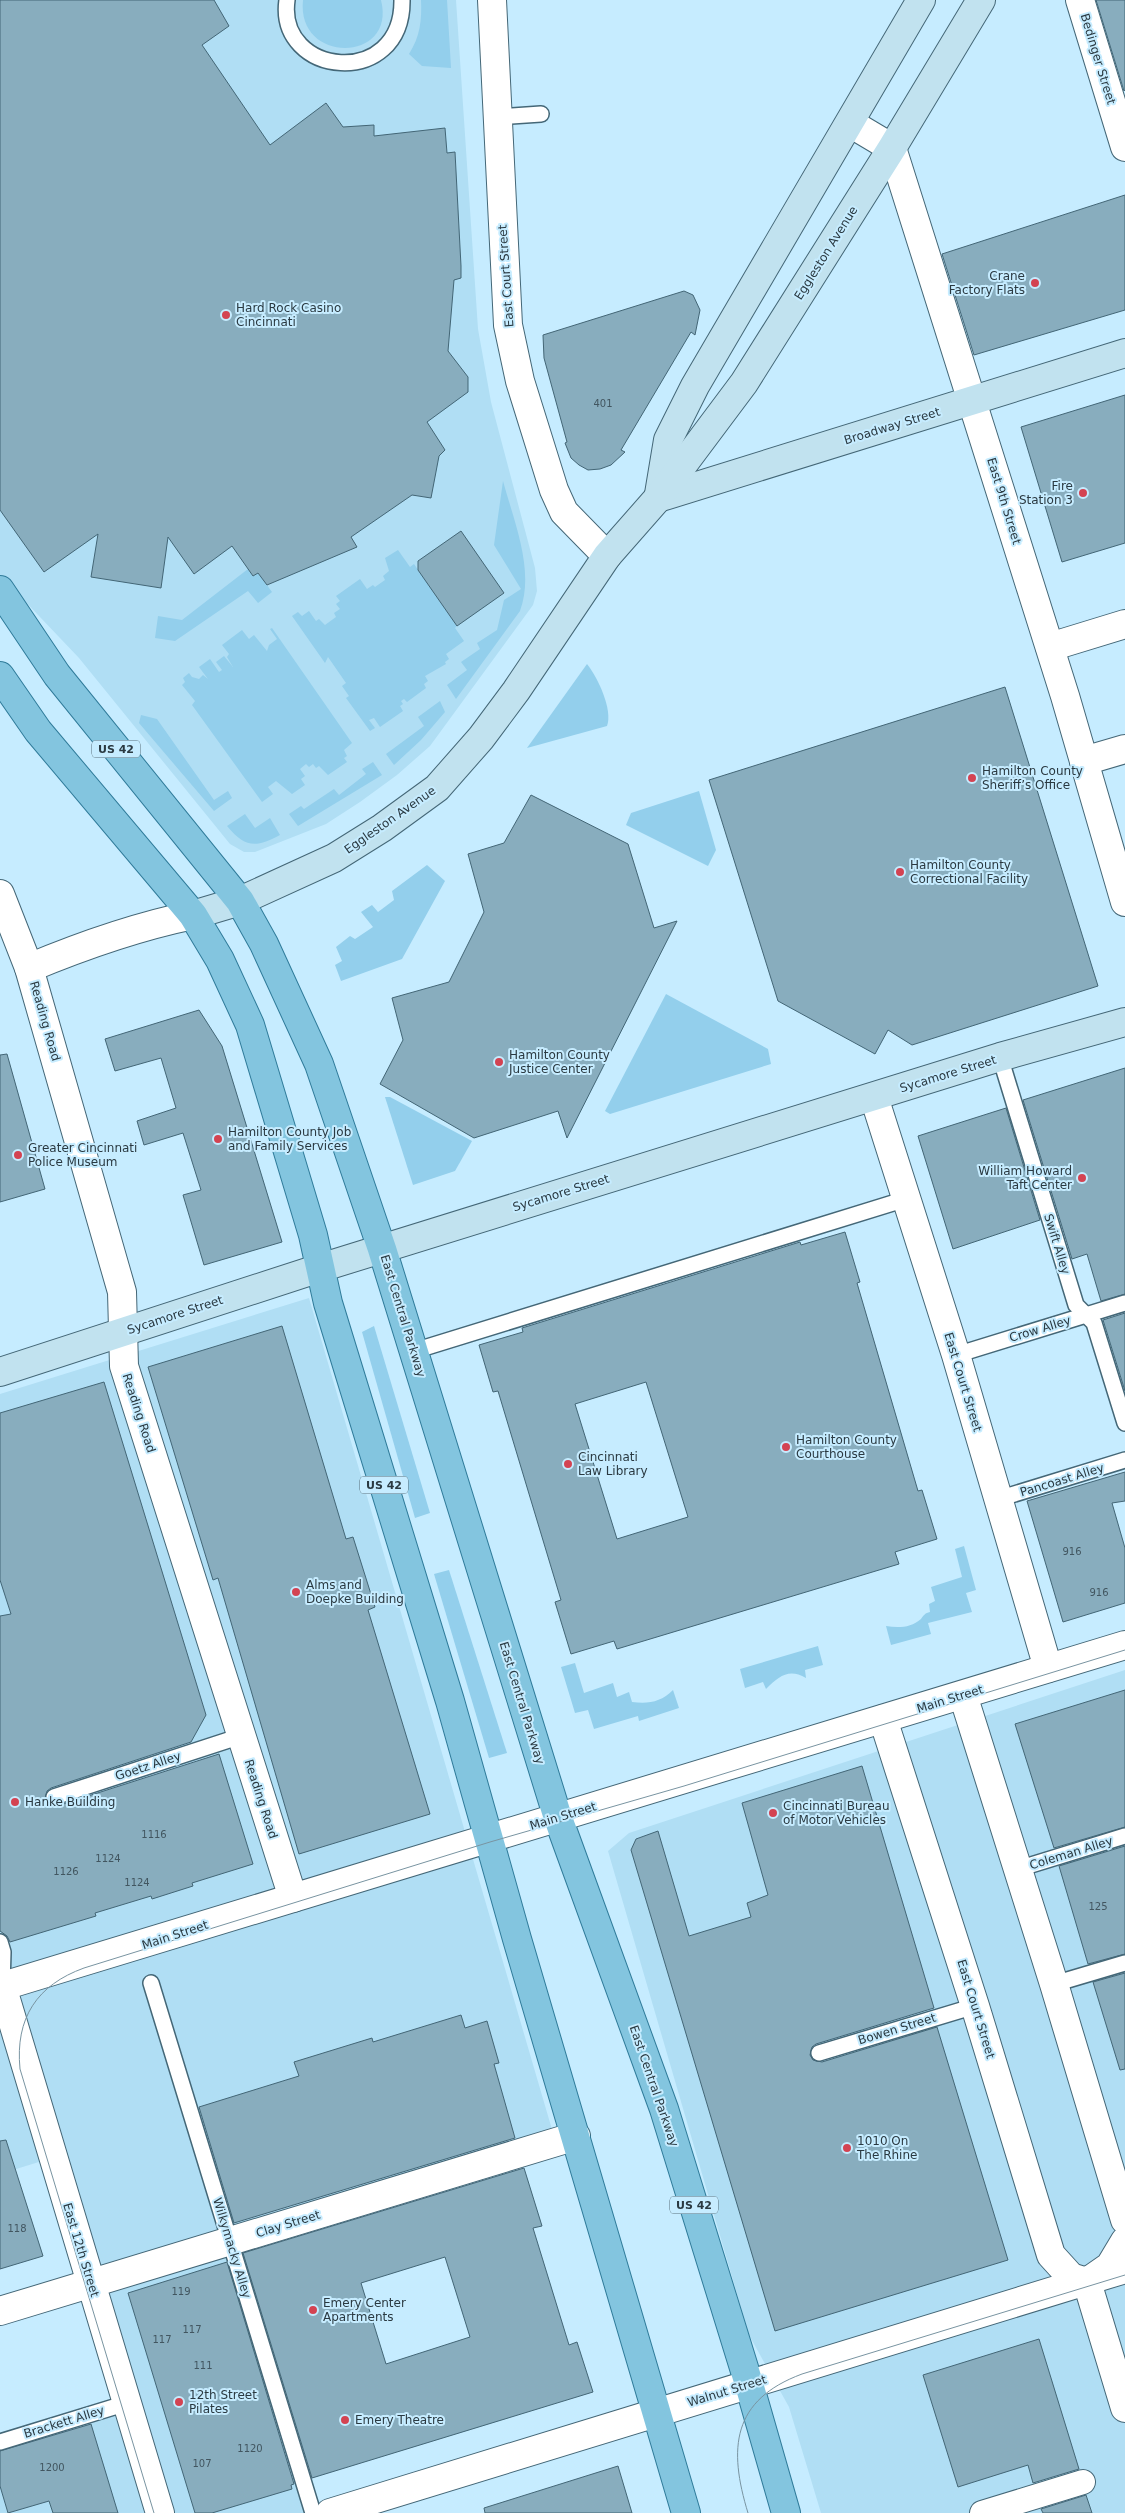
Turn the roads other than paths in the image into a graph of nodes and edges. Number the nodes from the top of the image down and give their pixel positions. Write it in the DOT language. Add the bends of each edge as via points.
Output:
graph roads {
  1 [pos="287,0"];
  2 [pos="402,0"];
  3 [pos="492,0"];
  4 [pos="921,0"];
  5 [pos="981,0"];
  6 [pos="1080,0"];
  7 [pos="541,114"];
  8 [pos="498,117"];
  9 [pos="850,123"];
  10 [pos="1125,147"];
  11 [pos="892,148"];
  12 [pos="1125,353"];
  13 [pos="974,401"];
  14 [pos="658,498"];
  15 [pos="607,556"];
  16 [pos="0,590"];
  17 [pos="1125,624"];
  18 [pos="1050,647"];
  19 [pos="0,676"];
  20 [pos="1125,749"];
  21 [pos="1084,761"];
  22 [pos="0,894"];
  23 [pos="240,901"];
  24 [pos="1125,902"];
  25 [pos="193,915"];
  26 [pos="29,968"];
  27 [pos="1125,1022"];
  28 [pos="1000,1057"];
  29 [pos="874,1097"];
  30 [pos="906,1199"];
  31 [pos="382,1249"];
  32 [pos="320,1268"];
  33 [pos="1125,1303"];
  34 [pos="1085,1316"];
  35 [pos="123,1332"];
  36 [pos="414,1350"];
  37 [pos="956,1355"];
  38 [pos="0,1372"];
  39 [pos="1125,1423"];
  40 [pos="1125,1460"];
  41 [pos="998,1499"];
  42 [pos="1125,1644"];
  43 [pos="1048,1668"];
  44 [pos="963,1695"];
  45 [pos="883,1719"];
  46 [pos="241,1736"];
  47 [pos="54,1797"];
  48 [pos="558,1818"];
  49 [pos="1125,1836"];
  50 [pos="488,1839"];
  51 [pos="1018,1869"];
  52 [pos="293,1898"];
  53 [pos="0,1942"];
  54 [pos="1125,1962"];
  55 [pos="151,1982"];
  56 [pos="1054,1984"];
  57 [pos="1,1987"];
  58 [pos="975,2006"];
  59 [pos="819,2053"];
  60 [pos="576,2136"];
  61 [pos="1125,2220"];
  62 [pos="230,2241"];
  63 [pos="1125,2241"];
  64 [pos="1125,2269"];
  65 [pos="1087,2282"];
  66 [pos="91,2283"];
  67 [pos="0,2311"];
  68 [pos="749,2384"];
  69 [pos="127,2403"];
  70 [pos="1125,2408"];
  71 [pos="656,2412"];
  72 [pos="0,2442"];
  73 [pos="1083,2482"];
  74 [pos="160,2513"];
  75 [pos="313,2513"];
  76 [pos="330,2513"];
  77 [pos="686,2513"];
  78 [pos="786,2513"];
  79 [pos="982,2513"];
  1 -- 2 [label="lane" via="290,26 299,42 312,55 330,62 349,64 368,59 384,48 396,33 402,14"];
  3 -- 8 [label="street, East Court Street"];
  4 -- 9 [label="main road"];
  5 -- 11 [label="main road, Eggleston Avenue"];
  6 -- 10 [label="street, Bedinger Street"];
  7 -- 8 [label="lane"];
  8 -- 15 [label="street, East Court Street" via="508,324 520,381 547,471 564,512"];
  9 -- 11 [label="street"];
  9 -- 14 [label="main road" via="761,270 668,440"];
  11 -- 13 [label="street, East 9th Street"];
  11 -- 14 [label="main road, Eggleston Avenue" via="744,383"];
  12 -- 13 [label="main road, Broadway Street"];
  13 -- 14 [label="main road, Broadway Street"];
  13 -- 18 [label="street, East 9th Street"];
  14 -- 15 [label="main road, Eggleston Avenue"];
  15 -- 23 [label="main road, Eggleston Avenue" via="516,691 481,738 437,788 334,858"];
  16 -- 23 [label="main road, US 42" via="57,675"];
  17 -- 18 [label="street"];
  18 -- 21 [label="street, East 9th Street"];
  19 -- 25 [label="main road, US 42" via="38,731"];
  20 -- 21 [label="street"];
  21 -- 24 [label="street, East 9th Street"];
  22 -- 26 [label="street, Reading Road"];
  23 -- 25 [label="main road, Eggleston Avenue"];
  23 -- 31 [label="main road, East Central Parkway / US 42" via="268,953 319,1064"];
  25 -- 26 [label="street, Eggleston Avenue" via="144,925"];
  25 -- 32 [label="main road, US 42" via="220,960 250,1025"];
  26 -- 35 [label="street, Reading Road" via="122,1292"];
  27 -- 28 [label="main road, Sycamore Street"];
  28 -- 29 [label="main road, Sycamore Street"];
  28 -- 34 [label="lane, Swift Alley" via="1076,1305"];
  29 -- 30 [label="street, East Court Street"];
  29 -- 31 [label="main road, Sycamore Street"];
  30 -- 36 [label="lane"];
  30 -- 37 [label="street, East Court Street"];
  31 -- 32 [label="main road, Sycamore Street"];
  31 -- 36 [label="main road, East Central Parkway / US 42"];
  32 -- 35 [label="main road, Sycamore Street"];
  32 -- 50 [label="main road, US 42"];
  33 -- 34 [label="lane, Crow Alley"];
  34 -- 37 [label="lane, Crow Alley"];
  34 -- 39 [label="lane, Swift Alley" via="1094,1323"];
  35 -- 38 [label="main road, Sycamore Street"];
  35 -- 46 [label="street, Reading Road" via="124,1366"];
  36 -- 48 [label="main road, East Central Parkway / US 42"];
  37 -- 41 [label="street, East Court Street"];
  40 -- 41 [label="lane, Pancoast Alley"];
  41 -- 43 [label="street, East Court Street"];
  42 -- 43 [label="street, Main Street"];
  43 -- 44 [label="street, Main Street"];
  44 -- 45 [label="street, Main Street"];
  44 -- 51 [label="street"];
  45 -- 48 [label="street, Main Street"];
  45 -- 58 [label="street, East Court Street"];
  46 -- 47 [label="lane, Goetz Alley"];
  46 -- 52 [label="street, Reading Road"];
  48 -- 50 [label="street, Main Street"];
  48 -- 68 [label="main road, East Central Parkway / US 42" via="664,2109"];
  49 -- 51 [label="lane, Coleman Alley"];
  50 -- 52 [label="street, Main Street"];
  50 -- 60 [label="main road, US 42"];
  51 -- 56 [label="street"];
  52 -- 57 [label="street, Main Street"];
  53 -- 57 [label="lane" via="3,1952"];
  54 -- 56 [label="lane"];
  55 -- 62 [label="lane, Wilkymacky Alley"];
  56 -- 61 [label="street"];
  57 -- 66 [label="street, East 12th Street"];
  58 -- 59 [label="lane, Bowen Street"];
  58 -- 65 [label="street, East Court Street" via="1051,2255 1071,2277"];
  60 -- 62 [label="street, Clay Street"];
  60 -- 71 [label="main road, US 42"];
  62 -- 66 [label="street, Clay Street"];
  62 -- 75 [label="lane, Wilkymacky Alley"];
  63 -- 65 [label="street" via="1110,2266"];
  64 -- 65 [label="street, Walnut Street"];
  65 -- 68 [label="street, Walnut Street"];
  65 -- 70 [label="street"];
  66 -- 67 [label="street, Clay Street"];
  66 -- 69 [label="street, East 12th Street"];
  68 -- 71 [label="street, Walnut Street"];
  68 -- 78 [label="main road, East Central Parkway / US 42"];
  69 -- 72 [label="lane, Brackett Alley"];
  69 -- 74 [label="street, East 12th Street"];
  71 -- 76 [label="street, Walnut Street"];
  71 -- 77 [label="main road, US 42"];
  73 -- 79 [label="street"];
}
